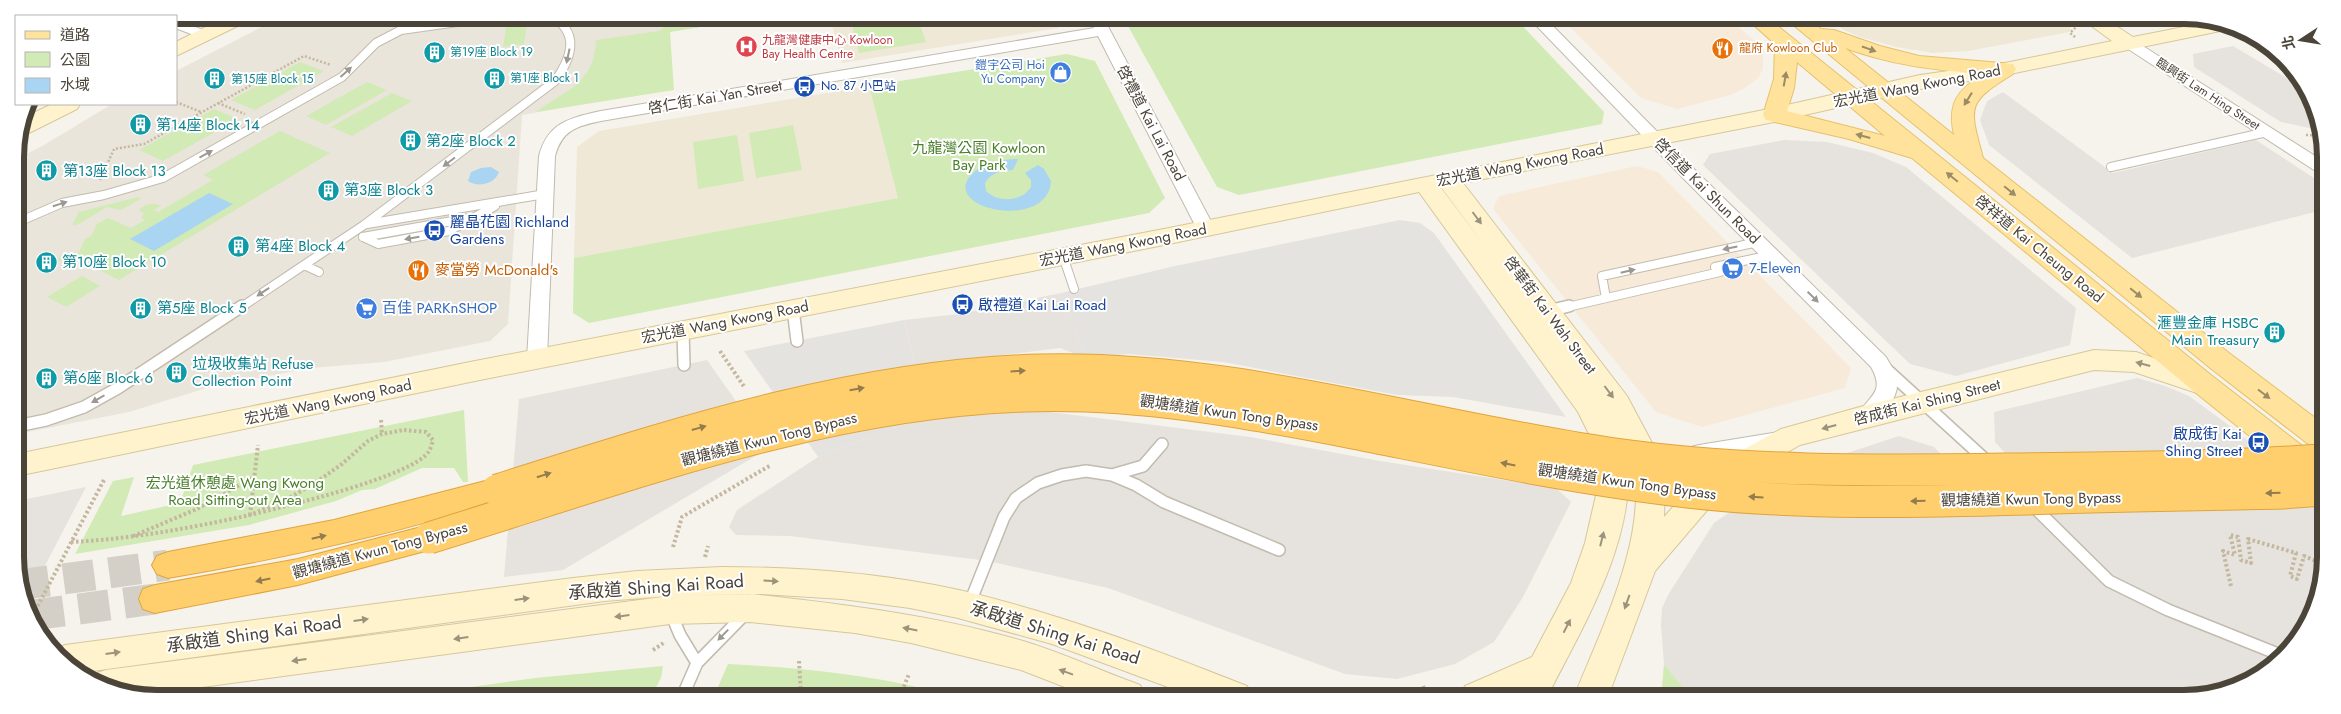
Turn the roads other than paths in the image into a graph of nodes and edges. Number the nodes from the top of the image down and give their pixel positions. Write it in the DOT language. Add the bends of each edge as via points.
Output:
graph roads {
  1 [pos="228,24"];
  2 [pos="443,24"];
  3 [pos="561,24"];
  4 [pos="1099,24"];
  5 [pos="1542,24"];
  6 [pos="1763,24"];
  7 [pos="1802,24"];
  8 [pos="1804,24"];
  9 [pos="2098,24"];
  10 [pos="178,25"];
  11 [pos="2213,27"];
  12 [pos="205,36"];
  13 [pos="1785,42"];
  14 [pos="2130,44"];
  15 [pos="178,49"];
  16 [pos="2005,69"];
  17 [pos="1886,90"];
  18 [pos="1853,97"];
  19 [pos="67,105"];
  20 [pos="1774,115"];
  21 [pos="28,124"];
  22 [pos="2267,132"];
  23 [pos="1654,139"];
  24 [pos="2317,151"];
  25 [pos="2302,155"];
  26 [pos="1926,156"];
  27 [pos="1972,160"];
  28 [pos="2317,164"];
  29 [pos="2111,167"];
  30 [pos="1436,181"];
  31 [pos="545,194"];
  32 [pos="505,201"];
  33 [pos="24,219"];
  34 [pos="364,225"];
  35 [pos="1206,229"];
  36 [pos="1758,242"];
  37 [pos="1702,254"];
  38 [pos="1771,255"];
  39 [pos="1063,256"];
  40 [pos="304,265"];
  41 [pos="1715,267"];
  42 [pos="319,272"];
  43 [pos="1074,289"];
  44 [pos="1606,298"];
  45 [pos="793,309"];
  46 [pos="1534,316"];
  47 [pos="683,331"];
  48 [pos="797,341"];
  49 [pos="537,360"];
  50 [pos="1879,362"];
  51 [pos="684,365"];
  52 [pos="2206,386"];
  53 [pos="1925,402"];
  54 [pos="1867,416"];
  55 [pos="2312,423"];
  56 [pos="24,425"];
  57 [pos="1791,438"];
  58 [pos="1162,444"];
  59 [pos="1613,452"];
  60 [pos="1644,456"];
  61 [pos="2317,460"];
  62 [pos="24,464"];
  63 [pos="2317,473"];
  64 [pos="1112,475"];
  65 [pos="2317,490"];
  66 [pos="1279,550"];
  67 [pos="1642,564"];
  68 [pos="168,565"];
  69 [pos="155,599"];
  70 [pos="969,606"];
  71 [pos="750,608"];
  72 [pos="668,626"];
  73 [pos="2276,653"];
  74 [pos="72,659"];
  75 [pos="697,663"];
  76 [pos="1547,666"];
  77 [pos="117,684"];
  78 [pos="686,690"];
  79 [pos="1107,690"];
  80 [pos="1217,690"];
  81 [pos="1492,690"];
  82 [pos="1533,690"];
  83 [pos="1595,690"];
  1 -- 12 [label="main road"];
  33 -- 2 [label="lane, one-way" via="62,202 104,195 163,178 342,77 376,44 401,30"];
  3 -- 34 [label="lane, one-way" via="570,41 570,58 554,81"];
  4 -- 31 [label="street, 啓仁街 Kai Yan Street" via="575,122 549,142"];
  4 -- 35 [label="street, 啓禮道 Kai Lai Road"];
  5 -- 23 [label="street, 啓信道 Kai Shun Road"];
  6 -- 13 [label="main road, 啓祥道 Kai Cheung Road"];
  7 -- 17 [label="main road, 啓祥道 Kai Cheung Road"];
  8 -- 16 [label="main road, one-way" via="1873,51 1919,62"];
  9 -- 14 [label="main road, 臨興街 Lam Hing Street"];
  10 -- 12 [label="lane"];
  11 -- 14 [label="main road, 宏光道 Wang Kwong Road"];
  12 -- 15 [label="main road"];
  13 -- 18 [label="main road, 啓祥道 Kai Cheung Road"];
  20 -- 13 [label="main road, one-way" via="1786,79"];
  14 -- 16 [label="main road, 宏光道 Wang Kwong Road"];
  14 -- 22 [label="street, 臨興街 Lam Hing Street"];
  16 -- 17 [label="main road, 宏光道 Wang Kwong Road"];
  16 -- 27 [label="main road, one-way" via="1977,86 1964,101 1961,119"];
  17 -- 18 [label="main road, 宏光道 Wang Kwong Road"];
  17 -- 27 [label="main road, 啓祥道 Kai Cheung Road"];
  18 -- 20 [label="main road, 宏光道 Wang Kwong Road"];
  18 -- 26 [label="main road, 啓祥道 Kai Cheung Road"];
  19 -- 21 [label="main road"];
  20 -- 23 [label="main road, 宏光道 Wang Kwong Road"];
  26 -- 20 [label="main road, one-way" via="1855,134"];
  22 -- 25 [label="street, 臨興街 Lam Hing Street"];
  22 -- 29 [label="lane"];
  23 -- 30 [label="main road, 宏光道 Wang Kwong Road"];
  23 -- 36 [label="street, 啓信道 Kai Shun Road"];
  24 -- 25 [label="street"];
  25 -- 28 [label="street, 臨興街 Lam Hing Street"];
  52 -- 26 [label="main road, 啓祥道 Kai Cheung Road, one-way"];
  27 -- 55 [label="main road, 啓祥道 Kai Cheung Road, one-way" via="2220,360"];
  30 -- 35 [label="main road, 宏光道 Wang Kwong Road"];
  30 -- 46 [label="main road, 啓華街 Kai Wah Street"];
  31 -- 32 [label="lane"];
  31 -- 49 [label="street, 啓仁街 Kai Yan Street"];
  32 -- 34 [label="lane"];
  32 -- 34 [label="lane, one-way" via="449,231 378,244 363,237"];
  34 -- 40 [label="lane"];
  35 -- 39 [label="main road, 宏光道 Wang Kwong Road"];
  36 -- 37 [label="lane, one-way"];
  36 -- 38 [label="street, 啓信道 Kai Shun Road"];
  37 -- 41 [label="lane"];
  44 -- 37 [label="lane, one-way" via="1602,276"];
  38 -- 41 [label="lane"];
  38 -- 50 [label="street, 啓信道 Kai Shun Road, one-way"];
  39 -- 43 [label="lane"];
  39 -- 45 [label="main road, 宏光道 Wang Kwong Road"];
  40 -- 42 [label="lane"];
  40 -- 56 [label="lane, one-way" via="118,388 84,407"];
  41 -- 44 [label="lane" via="1720,272"];
  44 -- 46 [label="lane"];
  45 -- 47 [label="main road, 宏光道 Wang Kwong Road"];
  45 -- 48 [label="lane"];
  46 -- 59 [label="main road, 啓華街 Kai Wah Street"];
  46 -- 60 [label="main road, 啓華街 Kai Wah Street, one-way" via="1617,403"];
  47 -- 49 [label="main road, 宏光道 Wang Kwong Road"];
  47 -- 51 [label="lane"];
  49 -- 62 [label="main road, 宏光道 Wang Kwong Road"];
  50 -- 53 [label="lane, 啓信道 Kai Shun Road"];
  50 -- 54 [label="street, 啓信道 Kai Shun Road" via="1888,376 1886,395"];
  52 -- 53 [label="main road, 啓成街 Kai Shing Street, one-way" via="2136,362 2094,360"];
  52 -- 63 [label="main road, 啓祥道 Kai Cheung Road"];
  53 -- 54 [label="main road, 啓成街 Kai Shing Street"];
  53 -- 73 [label="lane, 啓信道 Kai Shun Road" via="2109,581 2168,610"];
  54 -- 57 [label="main road, 啓成街 Kai Shing Street, one-way"];
  57 -- 60 [label="street, 啓成街 Kai Shing Street" via="1691,455"];
  57 -- 67 [label="main road" via="1726,473 1710,486"];
  58 -- 64 [label="lane" via="1143,466"];
  59 -- 60 [label="street, 啓成街 Kai Shing Street"];
  76 -- 59 [label="main road, one-way" via="1588,585 1601,543 1615,478"];
  60 -- 67 [label="main road" via="1650,481 1650,509"];
  68 -- 61 [label="highway, 觀塘繞道 Kwun Tong Bypass, one-way, bridge" via="296,542 428,510 781,405 907,381 1000,372 1113,371 1197,379 1608,453 1745,468 1873,471 2195,466"];
  64 -- 66 [label="lane" via="1164,502"];
  64 -- 70 [label="lane" via="1086,471 1062,475 1038,483 1016,498 1004,516"];
  65 -- 69 [label="highway, 觀塘繞道 Kwun Tong Bypass, one-way, bridge" via="1896,502 1695,493 1580,477 1214,408 1125,399 1026,396 917,405 794,429 367,555 255,581"];
  67 -- 83 [label="main road, one-way"];
  74 -- 70 [label="main road, 承啟道 Shing Kai Road, one-way" via="588,590 692,581 758,581 864,588"];
  70 -- 80 [label="main road, 承啟道 Shing Kai Road" via="1024,620 1131,655"];
  71 -- 72 [label="main road, 承啟道 Shing Kai Road"];
  71 -- 75 [label="lane, one-way"];
  79 -- 71 [label="main road, 承啟道 Shing Kai Road, one-way" via="1023,656 966,641 855,619"];
  72 -- 75 [label="lane" via="680,635"];
  72 -- 77 [label="main road, 承啟道 Shing Kai Road, one-way"];
  75 -- 78 [label="lane"];
  76 -- 81 [label="main road"];
  76 -- 82 [label="main road"];
}
